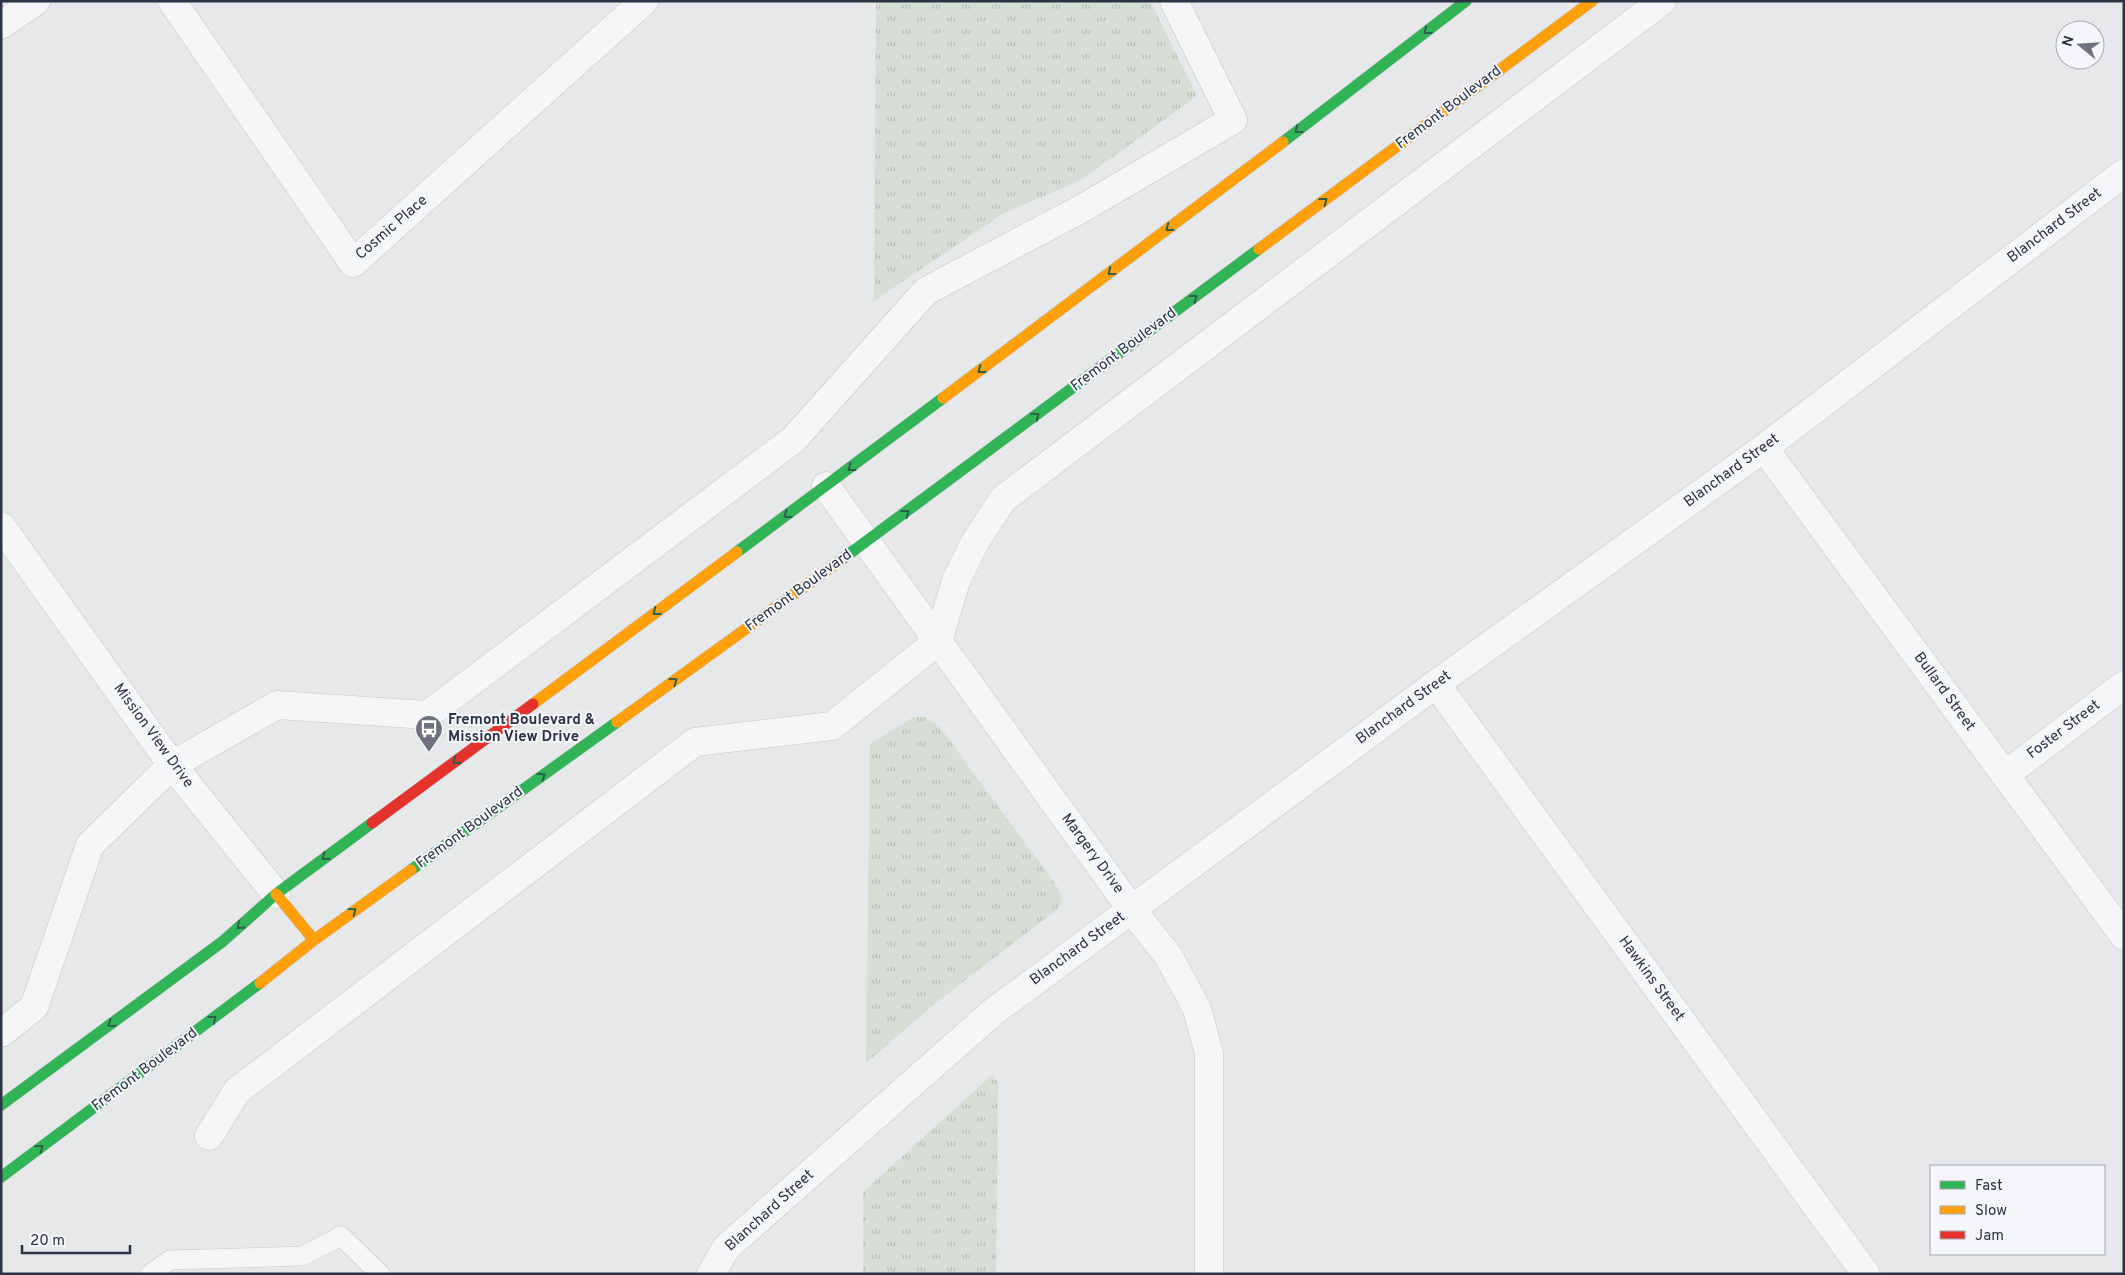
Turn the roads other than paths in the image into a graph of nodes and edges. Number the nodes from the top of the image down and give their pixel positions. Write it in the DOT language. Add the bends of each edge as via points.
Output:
graph roads {
  1 [pos="36,1"];
  2 [pos="172,1"];
  3 [pos="644,1"];
  4 [pos="1174,1"];
  5 [pos="1466,1"];
  6 [pos="1592,1"];
  7 [pos="1662,1"];
  8 [pos="1,24"];
  9 [pos="2124,173"];
  10 [pos="1764,448"];
  11 [pos="826,486"];
  12 [pos="1,526"];
  13 [pos="866,542"];
  14 [pos="938,641"];
  15 [pos="1436,684"];
  16 [pos="2124,686"];
  17 [pos="172,765"];
  18 [pos="2005,775"];
  19 [pos="276,894"];
  20 [pos="1132,910"];
  21 [pos="2124,936"];
  22 [pos="314,940"];
  23 [pos="1,1033"];
  24 [pos="1,1105"];
  25 [pos="209,1136"];
  26 [pos="1,1177"];
  27 [pos="150,1274"];
  28 [pos="380,1274"];
  29 [pos="711,1274"];
  30 [pos="1208,1274"];
  31 [pos="1866,1274"];
  1 -- 8 [label="street"];
  2 -- 3 [label="street, Cosmic Place" via="353,264"];
  4 -- 17 [label="street" via="1233,120 1080,209 926,291 793,440 427,715 277,704"];
  5 -- 11 [label="main road, one-way"];
  13 -- 6 [label="main road, Fremont Boulevard, one-way"];
  7 -- 14 [label="street" via="1003,499 975,542 956,581"];
  9 -- 10 [label="street, Blanchard Street"];
  10 -- 15 [label="street, Blanchard Street"];
  10 -- 18 [label="street, Bullard Street"];
  11 -- 13 [label="street, Margery Drive"];
  11 -- 19 [label="main road, one-way"];
  12 -- 17 [label="street, Mission View Drive"];
  13 -- 14 [label="street, Margery Drive"];
  22 -- 13 [label="main road, Fremont Boulevard, one-way"];
  14 -- 20 [label="street, Margery Drive"];
  14 -- 25 [label="street" via="832,726 695,742 236,1090"];
  15 -- 20 [label="street, Blanchard Street"];
  15 -- 31 [label="street, Hawkins Street"];
  16 -- 18 [label="street, Foster Street"];
  17 -- 19 [label="street, Mission View Drive"];
  17 -- 23 [label="street" via="90,845 34,1008"];
  18 -- 21 [label="street, Bullard Street"];
  19 -- 22 [label="main road, Mission View Drive"];
  19 -- 24 [label="main road, one-way" via="222,942"];
  20 -- 29 [label="street, Blanchard Street" via="993,1012 726,1248"];
  20 -- 30 [label="street, Margery Drive" via="1168,957 1197,1009 1209,1053"];
  26 -- 22 [label="main road, Fremont Boulevard, one-way"];
  27 -- 28 [label="lane" via="170,1260 304,1256 341,1236"];
}
